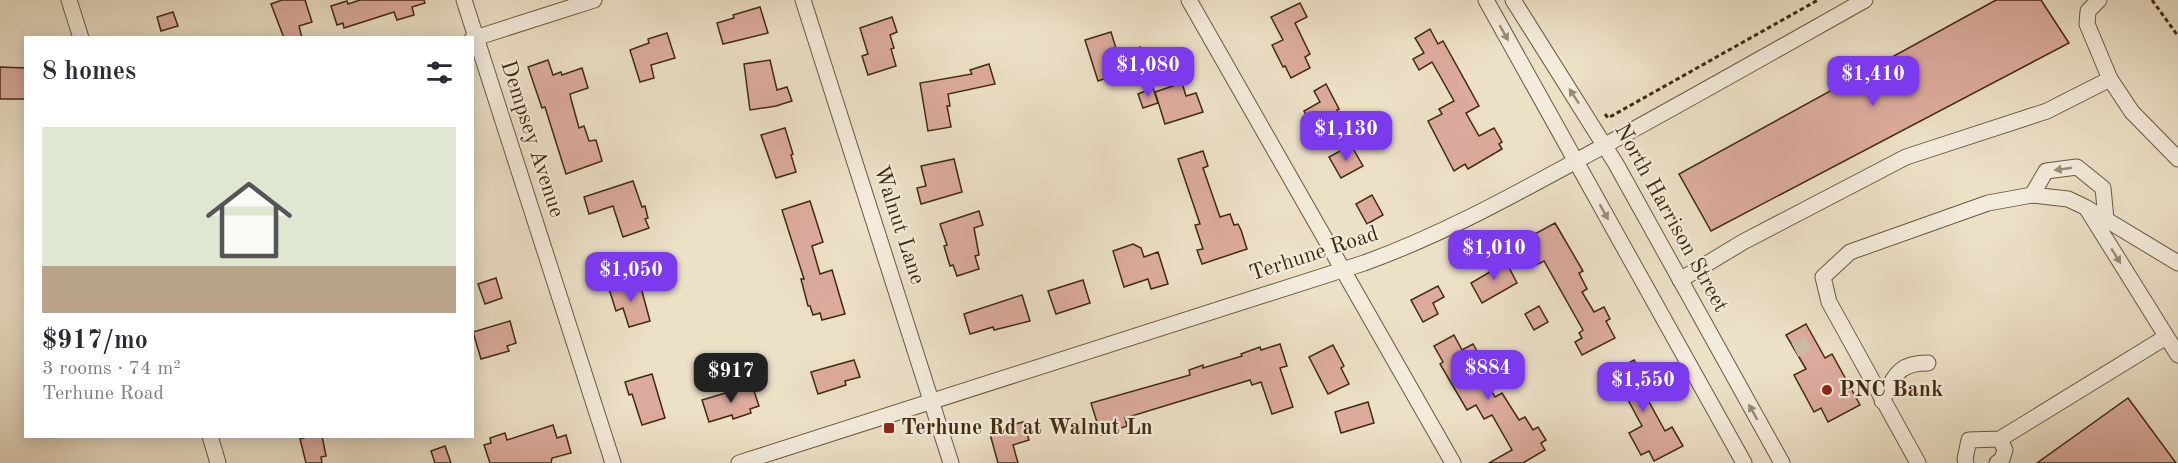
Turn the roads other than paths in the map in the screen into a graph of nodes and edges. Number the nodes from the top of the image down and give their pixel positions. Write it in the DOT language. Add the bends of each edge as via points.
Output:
graph roads {
  1 [pos="69,0"];
  2 [pos="464,0"];
  3 [pos="594,0"];
  4 [pos="803,0"];
  5 [pos="1189,0"];
  6 [pos="1486,0"];
  7 [pos="1513,0"];
  8 [pos="1865,0"];
  9 [pos="2099,0"];
  10 [pos="80,36"];
  11 [pos="473,36"];
  12 [pos="474,39"];
  13 [pos="2110,79"];
  14 [pos="1605,146"];
  15 [pos="2178,159"];
  16 [pos="1575,161"];
  17 [pos="2032,195"];
  18 [pos="2085,207"];
  19 [pos="2106,219"];
  20 [pos="2178,263"];
  21 [pos="1343,269"];
  22 [pos="1680,280"];
  23 [pos="2166,337"];
  24 [pos="2178,355"];
  25 [pos="1928,363"];
  26 [pos="932,401"];
  27 [pos="1882,401"];
  28 [pos="211,438"];
  29 [pos="2000,439"];
  30 [pos="218,463"];
  31 [pos="613,463"];
  32 [pos="739,463"];
  33 [pos="951,463"];
  34 [pos="1453,463"];
  35 [pos="1744,463"];
  36 [pos="1782,463"];
  37 [pos="1918,463"];
  38 [pos="1966,463"];
  39 [pos="1997,463"];
  1 -- 10 [label="street"];
  2 -- 11 [label="street, Dempsey Avenue"];
  3 -- 12 [label="street"];
  4 -- 26 [label="street, Walnut Lane"];
  5 -- 21 [label="street"];
  6 -- 16 [label="street, one-way"];
  14 -- 7 [label="street, North Harrison Street, one-way"];
  8 -- 14 [label="street, Terhune Road"];
  9 -- 13 [label="street" via="2088,11 2087,24"];
  12 -- 31 [label="street, Dempsey Avenue"];
  13 -- 15 [label="street" via="2132,112"];
  13 -- 22 [label="street" via="2047,111 1906,157 1743,242"];
  14 -- 16 [label="street, Terhune Road"];
  14 -- 22 [label="street, North Harrison Street"];
  16 -- 21 [label="street, Terhune Road" via="1428,239"];
  16 -- 35 [label="street, one-way"];
  17 -- 18 [label="street" via="2068,199"];
  19 -- 17 [label="street, one-way" via="2103,188 2077,167 2046,171"];
  17 -- 27 [label="street" via="1988,203 1850,252 1823,277 1829,302"];
  18 -- 19 [label="street"];
  18 -- 23 [label="street, one-way"];
  19 -- 20 [label="street"];
  21 -- 26 [label="street, Terhune Road"];
  21 -- 34 [label="street"];
  36 -- 22 [label="street, North Harrison Street, one-way"];
  23 -- 24 [label="street"];
  23 -- 29 [label="street"];
  25 -- 27 [label="street" via="1911,363 1897,372"];
  26 -- 32 [label="street, Terhune Road"];
  26 -- 33 [label="street, Walnut Lane"];
  27 -- 37 [label="street"];
  28 -- 30 [label="street"];
  29 -- 38 [label="street" via="1969,440"];
  29 -- 39 [label="street" via="2005,450"];
}
